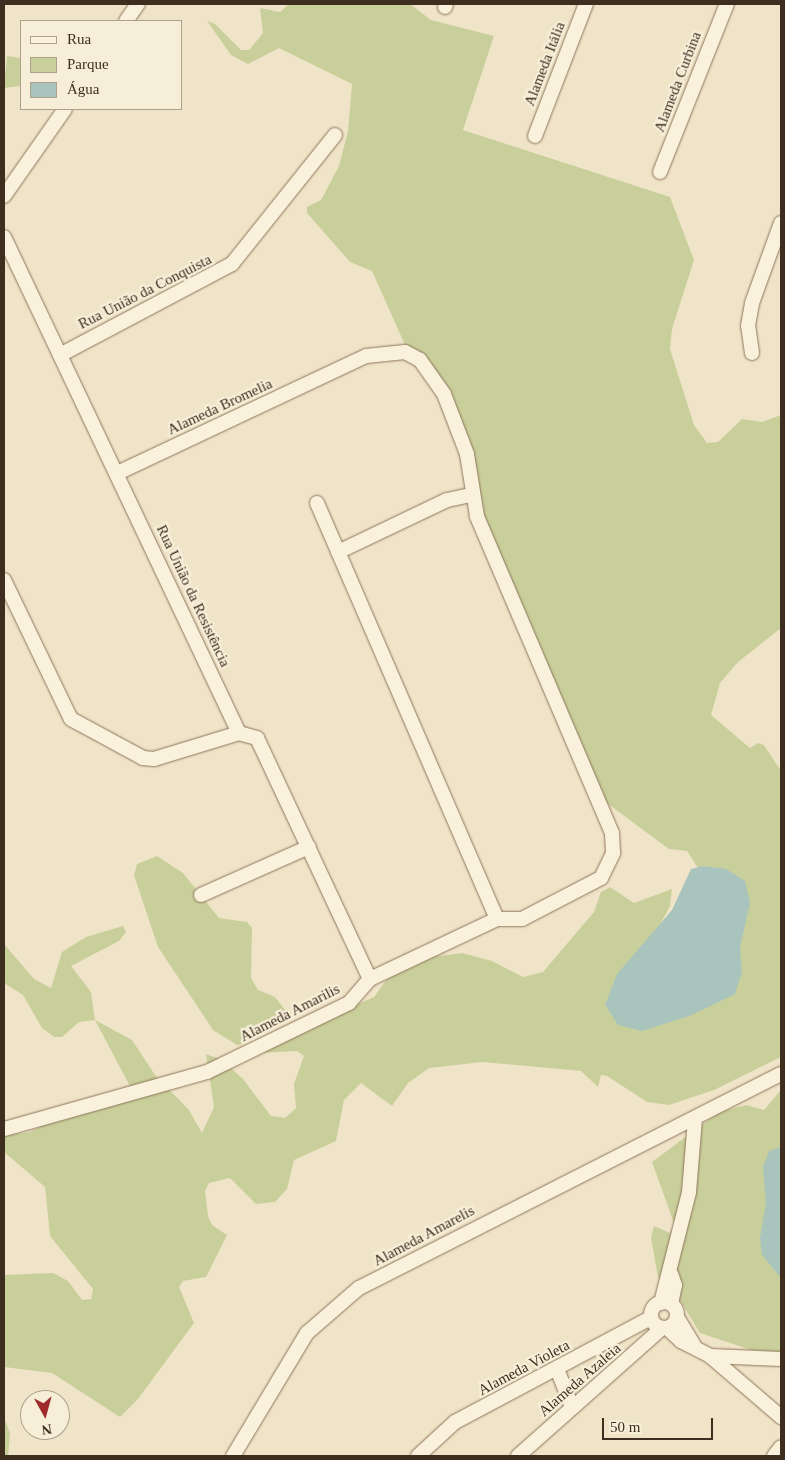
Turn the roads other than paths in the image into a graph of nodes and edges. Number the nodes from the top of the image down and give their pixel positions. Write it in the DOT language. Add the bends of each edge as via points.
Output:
graph roads {
  1 [pos="138,4"];
  2 [pos="586,4"];
  3 [pos="727,4"];
  4 [pos="127,20"];
  5 [pos="63,110"];
  6 [pos="335,135"];
  7 [pos="535,136"];
  8 [pos="660,172"];
  9 [pos="4,196"];
  10 [pos="781,223"];
  11 [pos="4,237"];
  12 [pos="752,353"];
  13 [pos="60,355"];
  14 [pos="117,473"];
  15 [pos="471,494"];
  16 [pos="317,504"];
  17 [pos="338,552"];
  18 [pos="4,580"];
  19 [pos="239,733"];
  20 [pos="309,847"];
  21 [pos="613,853"];
  22 [pos="200,895"];
  23 [pos="497,919"];
  24 [pos="370,979"];
  25 [pos="781,1074"];
  26 [pos="695,1119"];
  27 [pos="4,1129"];
  28 [pos="666,1304"];
  29 [pos="652,1318"];
  30 [pos="677,1318"];
  31 [pos="665,1328"];
  32 [pos="695,1347"];
  33 [pos="710,1356"];
  34 [pos="781,1359"];
  35 [pos="557,1369"];
  36 [pos="572,1407"];
  37 [pos="781,1416"];
  38 [pos="781,1447"];
  39 [pos="233,1456"];
  40 [pos="418,1456"];
  41 [pos="518,1456"];
  42 [pos="774,1456"];
  1 -- 4 [label="street"];
  2 -- 7 [label="street, Alameda Itália"];
  3 -- 8 [label="street, Alameda Curbina"];
  5 -- 9 [label="street"];
  6 -- 13 [label="street, Rua União da Conquista" via="232,264"];
  10 -- 12 [label="street" via="752,303 748,326"];
  11 -- 13 [label="street"];
  13 -- 14 [label="street"];
  14 -- 15 [label="street, Alameda Bromelia" via="366,356 405,352 429,369 444,394 467,454"];
  14 -- 19 [label="street, Rua União da Resistência"];
  15 -- 17 [label="street" via="447,500"];
  15 -- 21 [label="street, Alameda Bromelia" via="612,833"];
  16 -- 17 [label="street"];
  17 -- 23 [label="street"];
  18 -- 19 [label="street" via="71,719 143,758 154,759"];
  19 -- 20 [label="street" via="257,738"];
  20 -- 22 [label="street"];
  20 -- 24 [label="street"];
  21 -- 23 [label="street, Alameda Amarilis" via="601,878 522,919"];
  23 -- 24 [label="street, Alameda Amarilis"];
  24 -- 27 [label="street, Alameda Amarilis" via="350,1003 207,1072"];
  25 -- 26 [label="street, Alameda Amarelis"];
  26 -- 28 [label="street" via="689,1192"];
  26 -- 39 [label="street, Alameda Amarelis" via="584,1170 344,1299 320,1318 288,1359"];
  28 -- 29 [label="street" via="653,1308"];
  28 -- 30 [label="street"];
  29 -- 31 [label="street"];
  29 -- 35 [label="street, Alameda Violeta"];
  30 -- 31 [label="street, Alameda Azaleia"];
  30 -- 32 [label="street"];
  31 -- 32 [label="street"];
  31 -- 36 [label="street, Alameda Azaleia"];
  32 -- 33 [label="street"];
  33 -- 34 [label="street"];
  33 -- 37 [label="street"];
  35 -- 36 [label="street"];
  35 -- 40 [label="street, Alameda Violeta" via="455,1422"];
  36 -- 41 [label="street, Alameda Azaleia"];
  38 -- 42 [label="street"];
}
